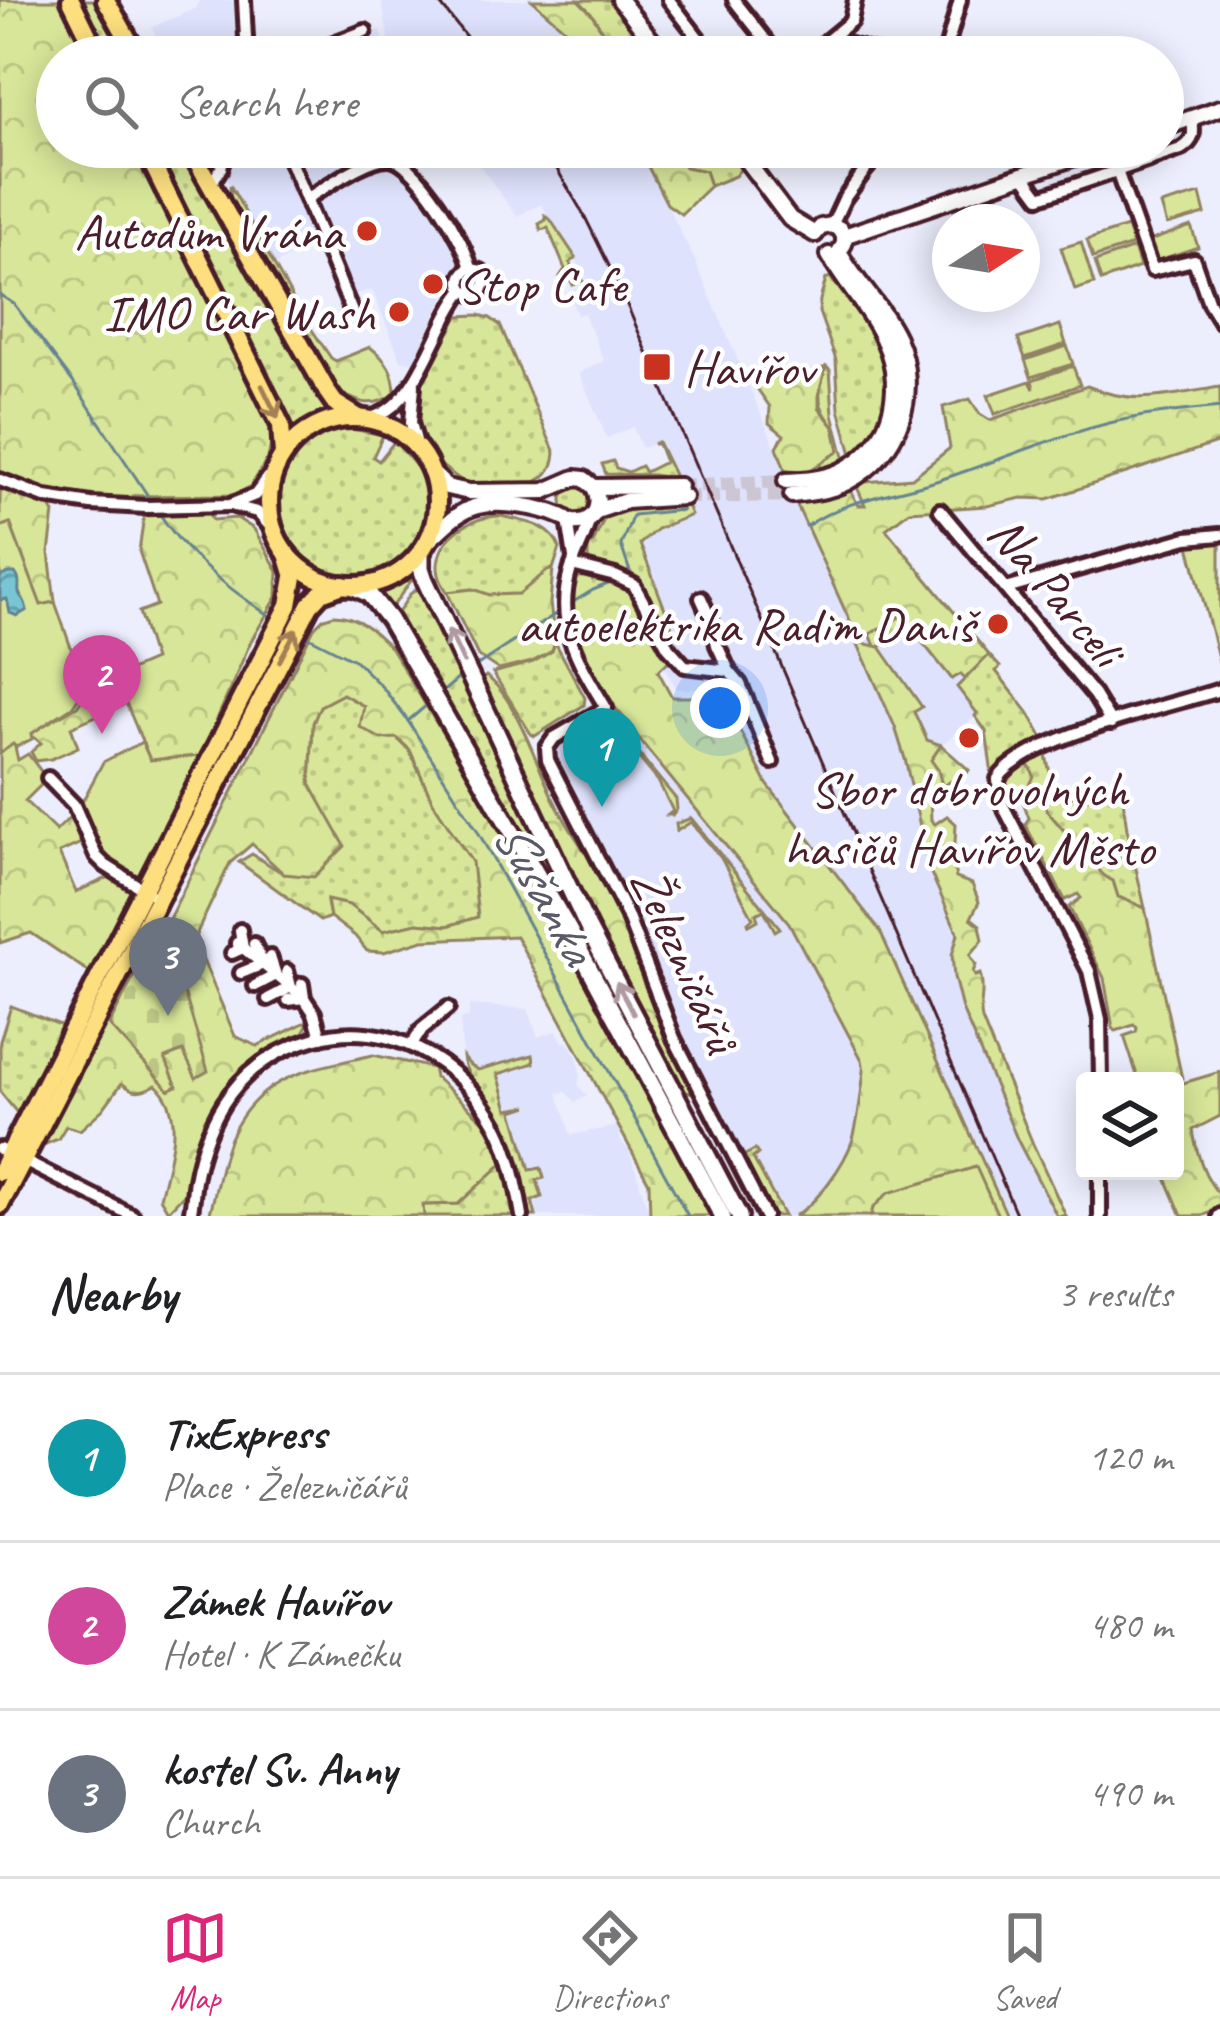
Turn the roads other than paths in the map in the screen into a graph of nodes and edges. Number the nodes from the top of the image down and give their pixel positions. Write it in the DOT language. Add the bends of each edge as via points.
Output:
graph roads {
  1 [pos="71,0"];
  2 [pos="106,0"];
  3 [pos="244,0"];
  4 [pos="620,0"];
  5 [pos="669,0"];
  6 [pos="734,0"];
  7 [pos="960,0"];
  8 [pos="853,2"];
  9 [pos="365,31"];
  10 [pos="89,36"];
  11 [pos="126,36"];
  12 [pos="247,36"];
  13 [pos="352,36"];
  14 [pos="648,36"];
  15 [pos="697,36"];
  16 [pos="762,36"];
  17 [pos="833,36"];
  18 [pos="950,36"];
  19 [pos="1220,108"];
  20 [pos="1192,118"];
  21 [pos="1184,121"];
  22 [pos="1184,147"];
  23 [pos="154,168"];
  24 [pos="200,168"];
  25 [pos="220,168"];
  26 [pos="293,168"];
  27 [pos="360,168"];
  28 [pos="407,168"];
  29 [pos="752,168"];
  30 [pos="867,168"];
  31 [pos="1041,168"];
  32 [pos="1126,168"];
  33 [pos="1117,171"];
  34 [pos="1023,174"];
  35 [pos="210,186"];
  36 [pos="306,199"];
  37 [pos="838,230"];
  38 [pos="815,234"];
  39 [pos="834,254"];
  40 [pos="471,269"];
  41 [pos="464,290"];
  42 [pos="352,312"];
  43 [pos="1220,321"];
  44 [pos="416,376"];
  45 [pos="363,418"];
  46 [pos="419,451"];
  47 [pos="279,461"];
  48 [pos="430,471"];
  49 [pos="0,480"];
  50 [pos="560,486"];
  51 [pos="594,487"];
  52 [pos="789,488"];
  53 [pos="230,505"];
  54 [pos="940,510"];
  55 [pos="593,514"];
  56 [pos="565,518"];
  57 [pos="274,531"];
  58 [pos="1220,535"];
  59 [pos="423,547"];
  60 [pos="287,554"];
  61 [pos="573,562"];
  62 [pos="348,586"];
  63 [pos="1006,589"];
  64 [pos="701,598"];
  65 [pos="717,645"];
  66 [pos="704,669"];
  67 [pos="729,671"];
  68 [pos="1220,690"];
  69 [pos="1111,723"];
  70 [pos="772,762"];
  71 [pos="48,778"];
  72 [pos="151,894"];
  73 [pos="241,943"];
  74 [pos="266,961"];
  75 [pos="241,973"];
  76 [pos="282,973"];
  77 [pos="255,986"];
  78 [pos="296,992"];
  79 [pos="268,999"];
  80 [pos="448,1008"];
  81 [pos="321,1037"];
  82 [pos="412,1046"];
  83 [pos="1101,1072"];
  84 [pos="11,1154"];
  85 [pos="0,1172"];
  86 [pos="1100,1180"];
  87 [pos="0,1205"];
  88 [pos="133,1216"];
  89 [pos="190,1216"];
  90 [pos="522,1216"];
  91 [pos="722,1216"];
  92 [pos="739,1216"];
  93 [pos="765,1216"];
  94 [pos="1100,1216"];
  1 -- 10 [label="main road"];
  2 -- 11 [label="main road"];
  3 -- 12 [label="street"];
  4 -- 14 [label="street"];
  5 -- 15 [label="street"];
  6 -- 16 [label="street"];
  7 -- 18 [label="street"];
  8 -- 17 [label="street" via="851,20"];
  9 -- 13 [label="street"];
  19 -- 20 [label="street"];
  20 -- 21 [label="street"];
  20 -- 22 [label="street" via="1194,135"];
  23 -- 47 [label="main road, one-way" via="281,424"];
  24 -- 35 [label="main road"];
  25 -- 35 [label="street"];
  26 -- 36 [label="street"];
  27 -- 36 [label="street"];
  28 -- 40 [label="street" via="466,247"];
  29 -- 38 [label="street" via="790,219"];
  30 -- 37 [label="street" via="844,199"];
  31 -- 34 [label="street"];
  32 -- 33 [label="street"];
  33 -- 34 [label="street" via="1040,196"];
  33 -- 43 [label="street" via="1152,270 1199,258"];
  34 -- 37 [label="street"];
  35 -- 45 [label="main road" via="328,393"];
  36 -- 42 [label="street"];
  37 -- 38 [label="street"];
  37 -- 39 [label="street" via="844,244"];
  38 -- 39 [label="street" via="816,248"];
  39 -- 52 [label="street" via="887,347 893,406 860,459"];
  40 -- 41 [label="street" via="461,277"];
  40 -- 41 [label="street" via="484,274 485,286 476,294"];
  41 -- 44 [label="street"];
  44 -- 45 [label="street" via="386,413"];
  44 -- 46 [label="street" via="411,423"];
  45 -- 46 [label="main road" via="396,430"];
  45 -- 47 [label="main road" via="314,427"];
  46 -- 48 [label="main road"];
  47 -- 53 [label="street" via="255,495"];
  47 -- 57 [label="main road" via="269,501"];
  48 -- 50 [label="street" via="447,488 470,492"];
  48 -- 59 [label="main road" via="436,510"];
  49 -- 53 [label="street" via="91,504"];
  50 -- 51 [label="street" via="579,478"];
  50 -- 56 [label="street, Železničářů" via="555,502"];
  51 -- 55 [label="street, Železničářů"];
  51 -- 55 [label="street" via="681,492"];
  53 -- 57 [label="street" via="257,512"];
  54 -- 63 [label="street, Na Parceli"];
  55 -- 56 [label="street" via="582,522"];
  55 -- 61 [label="street, Železničářů"];
  56 -- 59 [label="street" via="480,505"];
  56 -- 61 [label="street, Železničářů"];
  57 -- 60 [label="main road"];
  58 -- 63 [label="street"];
  59 -- 62 [label="main road" via="394,575"];
  92 -- 59 [label="main road, one-way" via="546,842 425,580"];
  60 -- 62 [label="main road" via="308,573"];
  60 -- 72 [label="main road" via="294,578 289,604"];
  61 -- 66 [label="street" via="634,585 668,647 686,666"];
  61 -- 93 [label="street, Železničářů" via="565,626 605,708 554,738 548,760 627,916 674,1039"];
  72 -- 62 [label="main road, one-way" via="310,605 321,592"];
  62 -- 91 [label="main road" via="369,594 389,620"];
  63 -- 69 [label="street, Na Parceli"];
  64 -- 65 [label="street"];
  65 -- 66 [label="street"];
  65 -- 67 [label="street"];
  66 -- 67 [label="street"];
  67 -- 70 [label="street"];
  68 -- 69 [label="street"];
  69 -- 83 [label="street" via="1023,756 997,787 1089,971"];
  71 -- 72 [label="street" via="74,805 105,866"];
  72 -- 84 [label="main road"];
  73 -- 74 [label="street"];
  74 -- 75 [label="street"];
  74 -- 76 [label="street"];
  76 -- 77 [label="street"];
  76 -- 78 [label="street"];
  78 -- 79 [label="street"];
  78 -- 81 [label="street"];
  80 -- 82 [label="street"];
  81 -- 82 [label="street" via="358,1034"];
  81 -- 89 [label="street" via="268,1058 228,1096 211,1127"];
  82 -- 90 [label="street" via="440,1060 479,1099 510,1159"];
  84 -- 85 [label="main road"];
  84 -- 87 [label="main road"];
  84 -- 88 [label="street"];
  86 -- 94 [label="street"];
}
